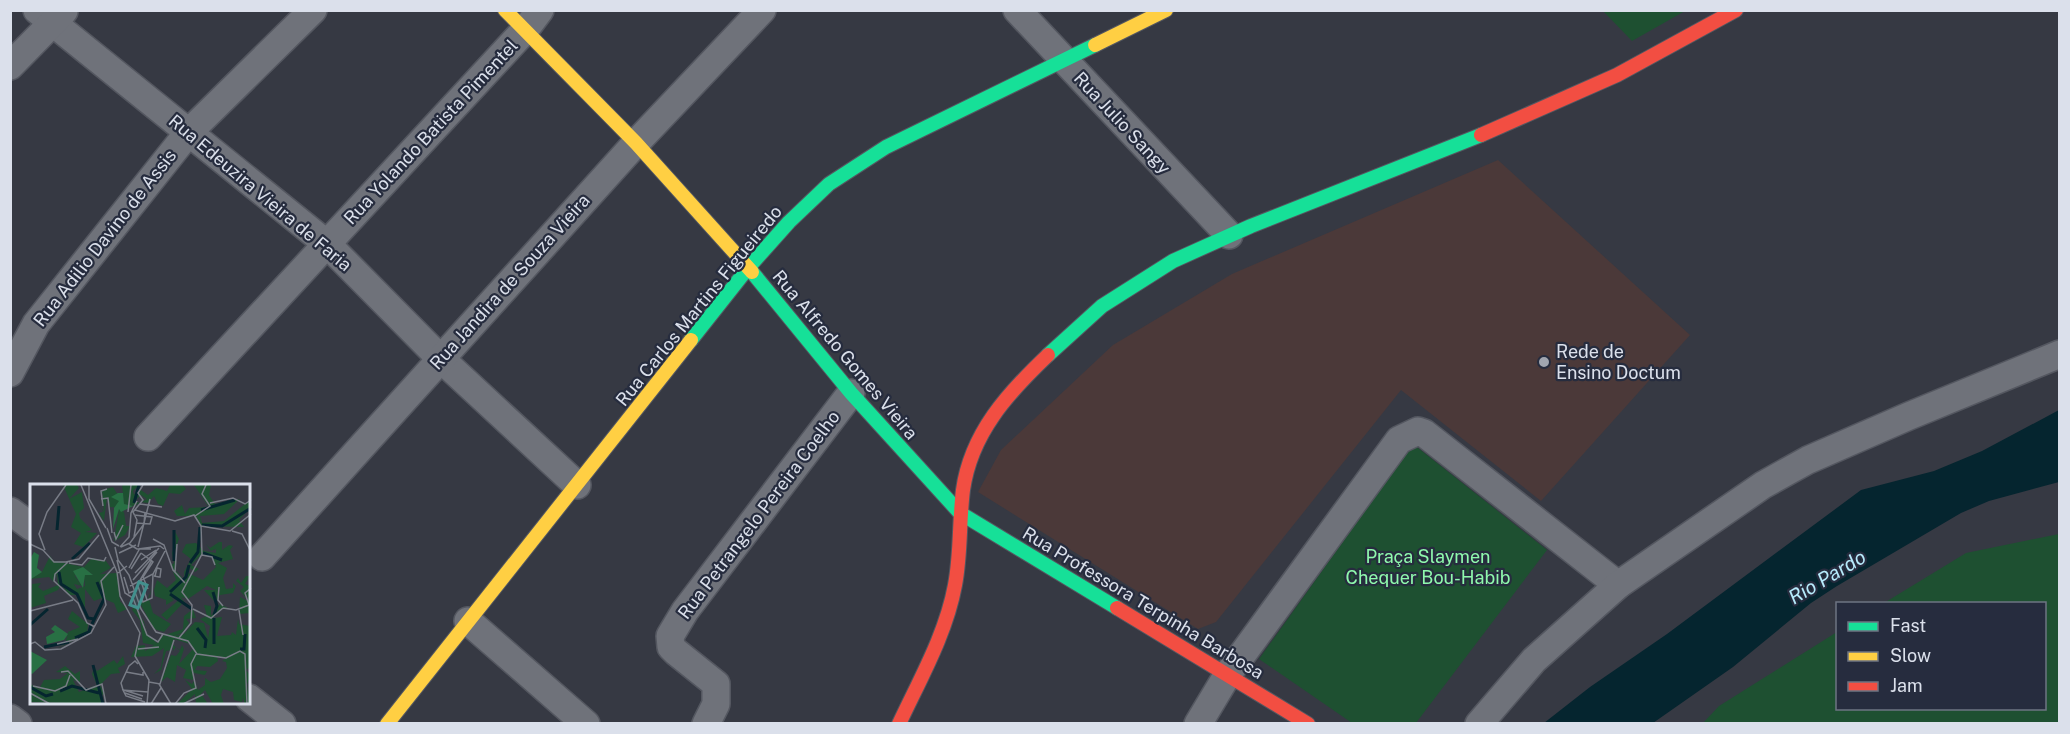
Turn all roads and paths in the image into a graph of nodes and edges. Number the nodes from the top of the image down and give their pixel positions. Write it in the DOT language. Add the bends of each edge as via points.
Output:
graph roads {
  1 [pos="313,10"];
  2 [pos="504,10"];
  3 [pos="762,10"];
  4 [pos="1017,10"];
  5 [pos="1166,10"];
  6 [pos="1736,10"];
  7 [pos="51,15"];
  8 [pos="533,20"];
  9 [pos="1063,60"];
  10 [pos="10,66"];
  11 [pos="188,133"];
  12 [pos="636,143"];
  13 [pos="1228,235"];
  14 [pos="327,244"];
  15 [pos="748,268"];
  16 [pos="2060,354"];
  17 [pos="440,358"];
  18 [pos="10,373"];
  19 [pos="851,393"];
  20 [pos="148,437"];
  21 [pos="577,485"];
  22 [pos="10,510"];
  23 [pos="960,513"];
  24 [pos="30,525"];
  25 [pos="262,557"];
  26 [pos="1617,585"];
  27 [pos="468,621"];
  28 [pos="1228,674"];
  29 [pos="250,699"];
  30 [pos="10,718"];
  31 [pos="18,723"];
  32 [pos="282,723"];
  33 [pos="387,723"];
  34 [pos="586,723"];
  35 [pos="706,723"];
  36 [pos="899,723"];
  37 [pos="1198,723"];
  38 [pos="1308,723"];
  39 [pos="1479,723"];
  1 -- 11 [label="street, Rua Adilio Davino de Assis"];
  2 -- 8 [label="street, Rua Alfredo Gomes Vieira"];
  3 -- 12 [label="street, Rua Jandira de Souza Vieira"];
  4 -- 9 [label="street, Rua Julio Sangy"];
  5 -- 9 [label="street, Rua Carlos Martins Figueiredo"];
  6 -- 13 [label="street" via="1575,94 1408,166"];
  7 -- 10 [label="street"];
  7 -- 11 [label="street, Rua Edeuzira Vieira de Faria"];
  8 -- 12 [label="street, Rua Alfredo Gomes Vieira"];
  8 -- 14 [label="street, Rua Yolando Batista Pimentel"];
  9 -- 13 [label="street, Rua Julio Sangy"];
  9 -- 15 [label="street, Rua Carlos Martins Figueiredo" via="886,147 829,184"];
  11 -- 14 [label="street, Rua Edeuzira Vieira de Faria"];
  11 -- 18 [label="street, Rua Adilio Davino de Assis" via="36,324"];
  12 -- 15 [label="street, Rua Alfredo Gomes Vieira"];
  12 -- 17 [label="street, Rua Jandira de Souza Vieira"];
  13 -- 23 [label="street" via="1103,306 1035,367 982,432 968,466"];
  14 -- 17 [label="street, Rua Edeuzira Vieira de Faria"];
  14 -- 20 [label="street, Rua Yolando Batista Pimentel"];
  15 -- 19 [label="street, Rua Alfredo Gomes Vieira"];
  15 -- 21 [label="street, Rua Carlos Martins Figueiredo"];
  16 -- 26 [label="street" via="1808,460 1763,485"];
  17 -- 21 [label="street, Rua Edeuzira Vieira de Faria"];
  17 -- 25 [label="street, Rua Jandira de Souza Vieira"];
  19 -- 23 [label="street, Rua Alfredo Gomes Vieira"];
  19 -- 35 [label="street, Rua Petrangelo Pereira Coelho" via="670,636 670,647 716,684 716,704"];
  21 -- 27 [label="street, Rua Carlos Martins Figueiredo"];
  22 -- 24 [label="street"];
  23 -- 28 [label="street, Rua Professora Terpinha Barbosa"];
  23 -- 36 [label="street" via="958,570 948,615"];
  26 -- 28 [label="street" via="1418,431 1399,440"];
  26 -- 39 [label="street" via="1534,660"];
  27 -- 33 [label="street, Rua Carlos Martins Figueiredo"];
  27 -- 34 [label="street"];
  28 -- 37 [label="street"];
  28 -- 38 [label="street, Rua Professora Terpinha Barbosa"];
  29 -- 32 [label="street"];
  30 -- 31 [label="street"];
}
